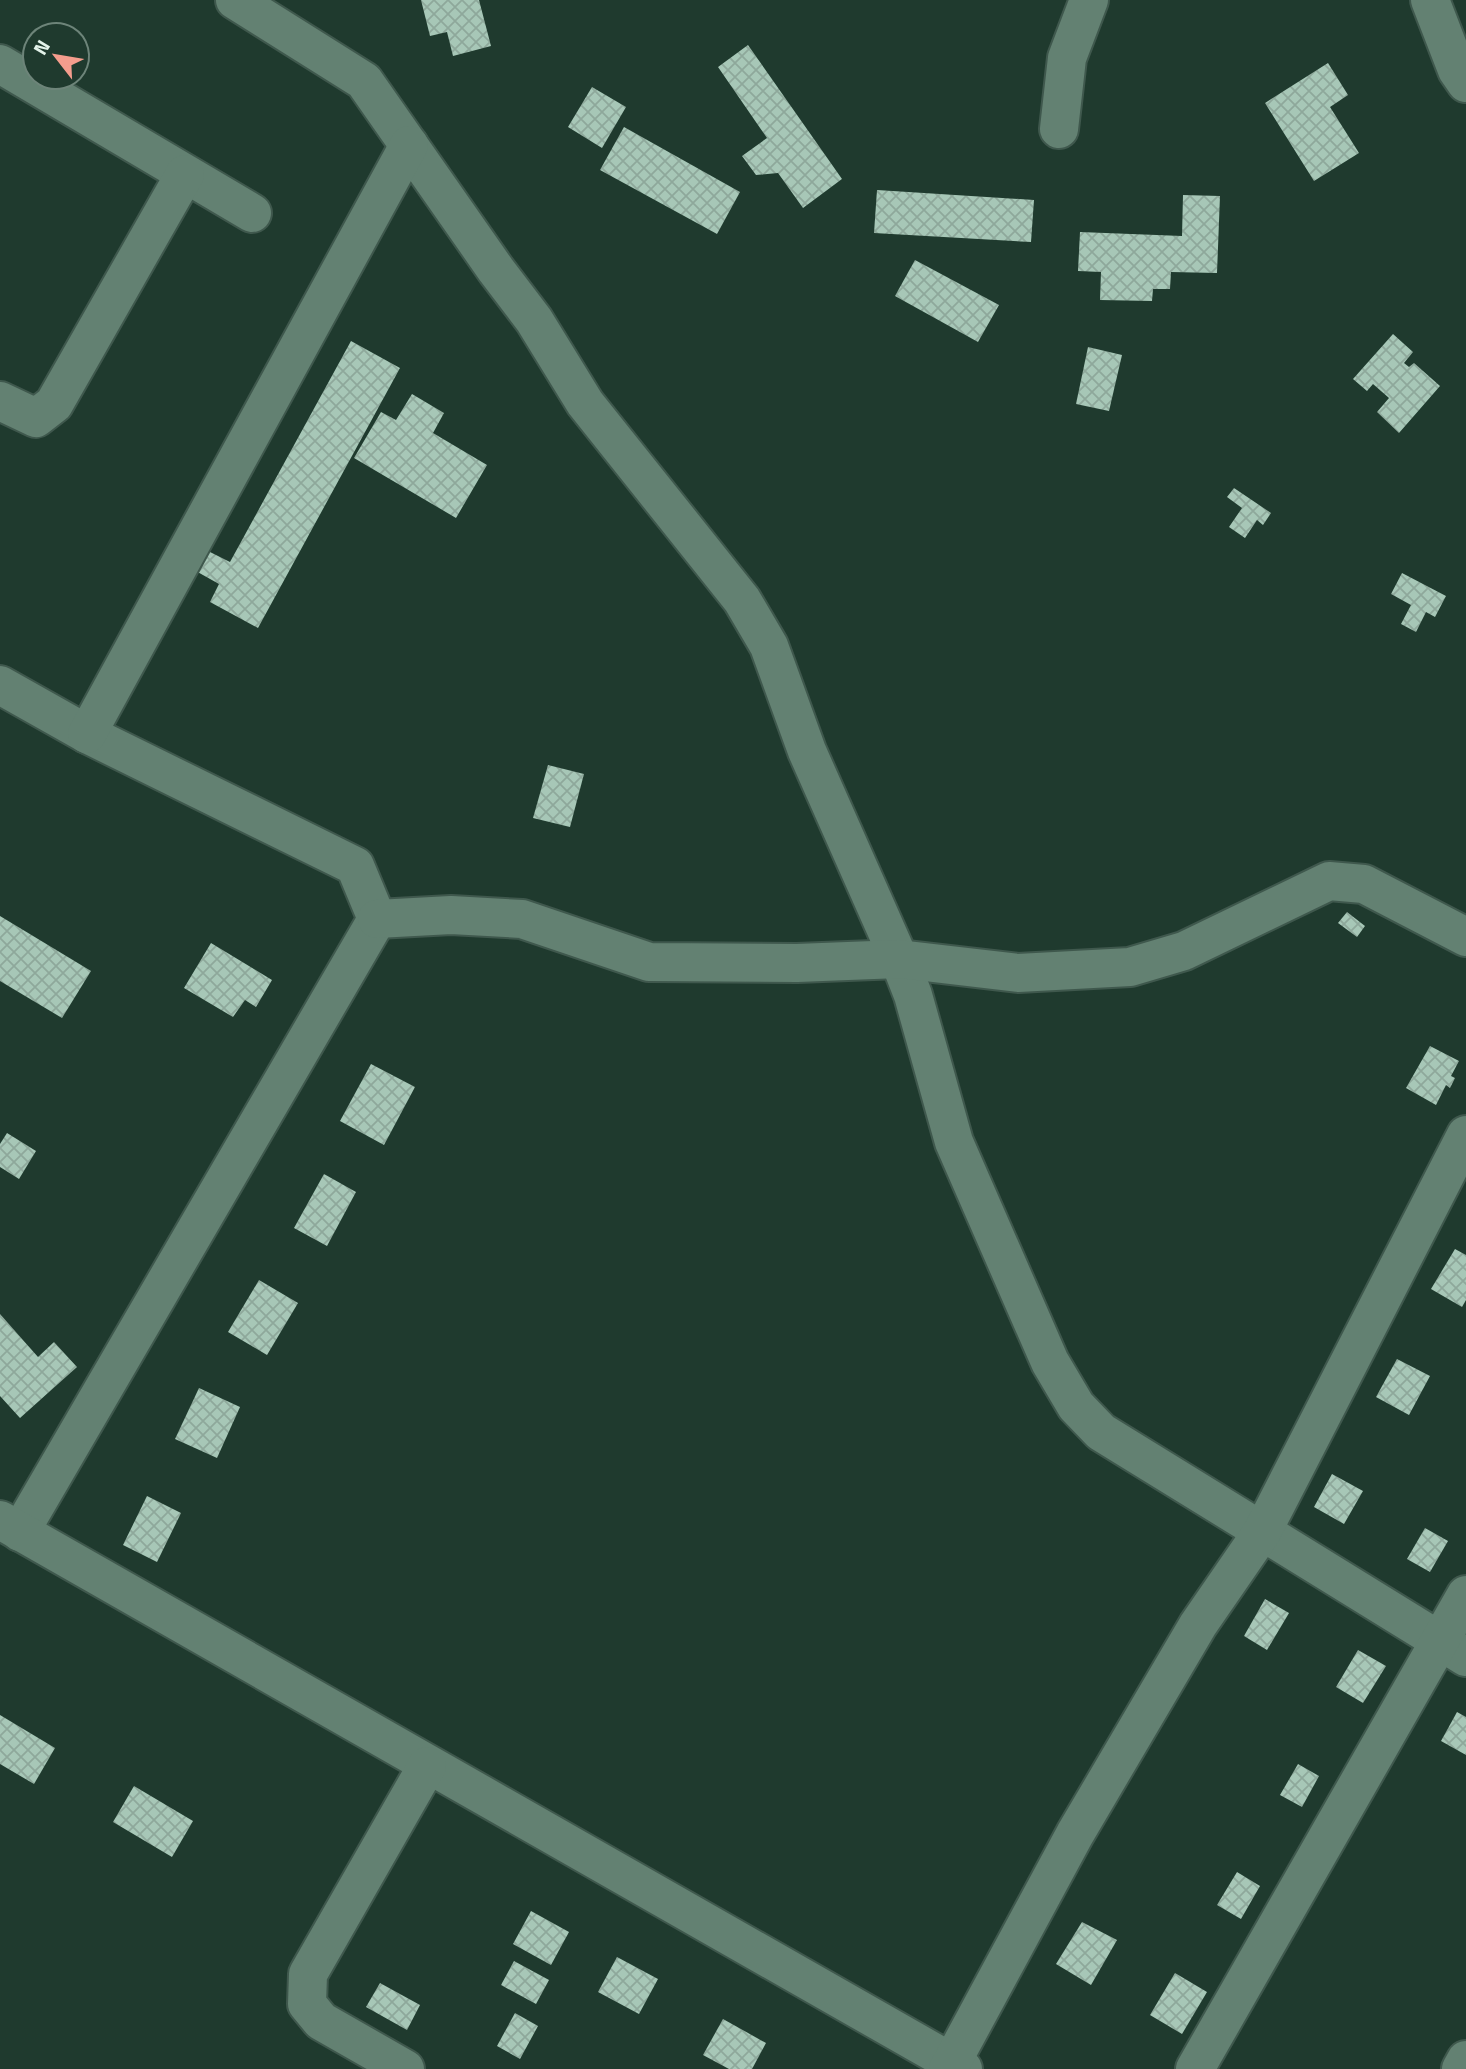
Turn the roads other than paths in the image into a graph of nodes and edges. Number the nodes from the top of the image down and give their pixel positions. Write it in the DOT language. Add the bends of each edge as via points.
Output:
graph roads {
  1 [pos="235,0"];
  2 [pos="1089,0"];
  3 [pos="1430,0"];
  4 [pos="0,64"];
  5 [pos="1466,83"];
  6 [pos="1059,129"];
  7 [pos="409,145"];
  8 [pos="185,174"];
  9 [pos="252,213"];
  10 [pos="0,401"];
  11 [pos="0,685"];
  12 [pos="87,734"];
  13 [pos="377,919"];
  14 [pos="1466,937"];
  15 [pos="899,959"];
  16 [pos="1466,1135"];
  17 [pos="10,1526"];
  18 [pos="1262,1532"];
  19 [pos="1466,1595"];
  20 [pos="1454,1650"];
  21 [pos="427,1766"];
  22 [pos="1466,2060"];
  23 [pos="954,2067"];
  24 [pos="405,2069"];
  25 [pos="1195,2069"];
  26 [pos="1461,2069"];
  1 -- 7 [label="street" via="364,81"];
  2 -- 6 [label="street" via="1067,58"];
  3 -- 5 [label="street"];
  4 -- 8 [label="street"];
  7 -- 12 [label="street"];
  7 -- 15 [label="street" via="534,320 585,402 742,600 769,646 807,751"];
  8 -- 9 [label="street"];
  8 -- 10 [label="street" via="54,404 36,418"];
  11 -- 12 [label="street"];
  12 -- 13 [label="street" via="355,866"];
  13 -- 15 [label="street" via="451,915 522,919 649,962"];
  13 -- 17 [label="street"];
  14 -- 15 [label="street" via="1364,884 1329,881 1184,951 1130,967 1018,973"];
  15 -- 18 [label="street" via="954,1143 1050,1362 1076,1406 1101,1432"];
  16 -- 18 [label="street"];
  17 -- 21 [label="street"];
  18 -- 20 [label="street"];
  18 -- 23 [label="street" via="1198,1625 1074,1834"];
  19 -- 20 [label="street"];
  20 -- 25 [label="street"];
  21 -- 23 [label="street"];
  21 -- 24 [label="street" via="308,1974 307,2004 321,2021"];
  22 -- 26 [label="street"];
}
